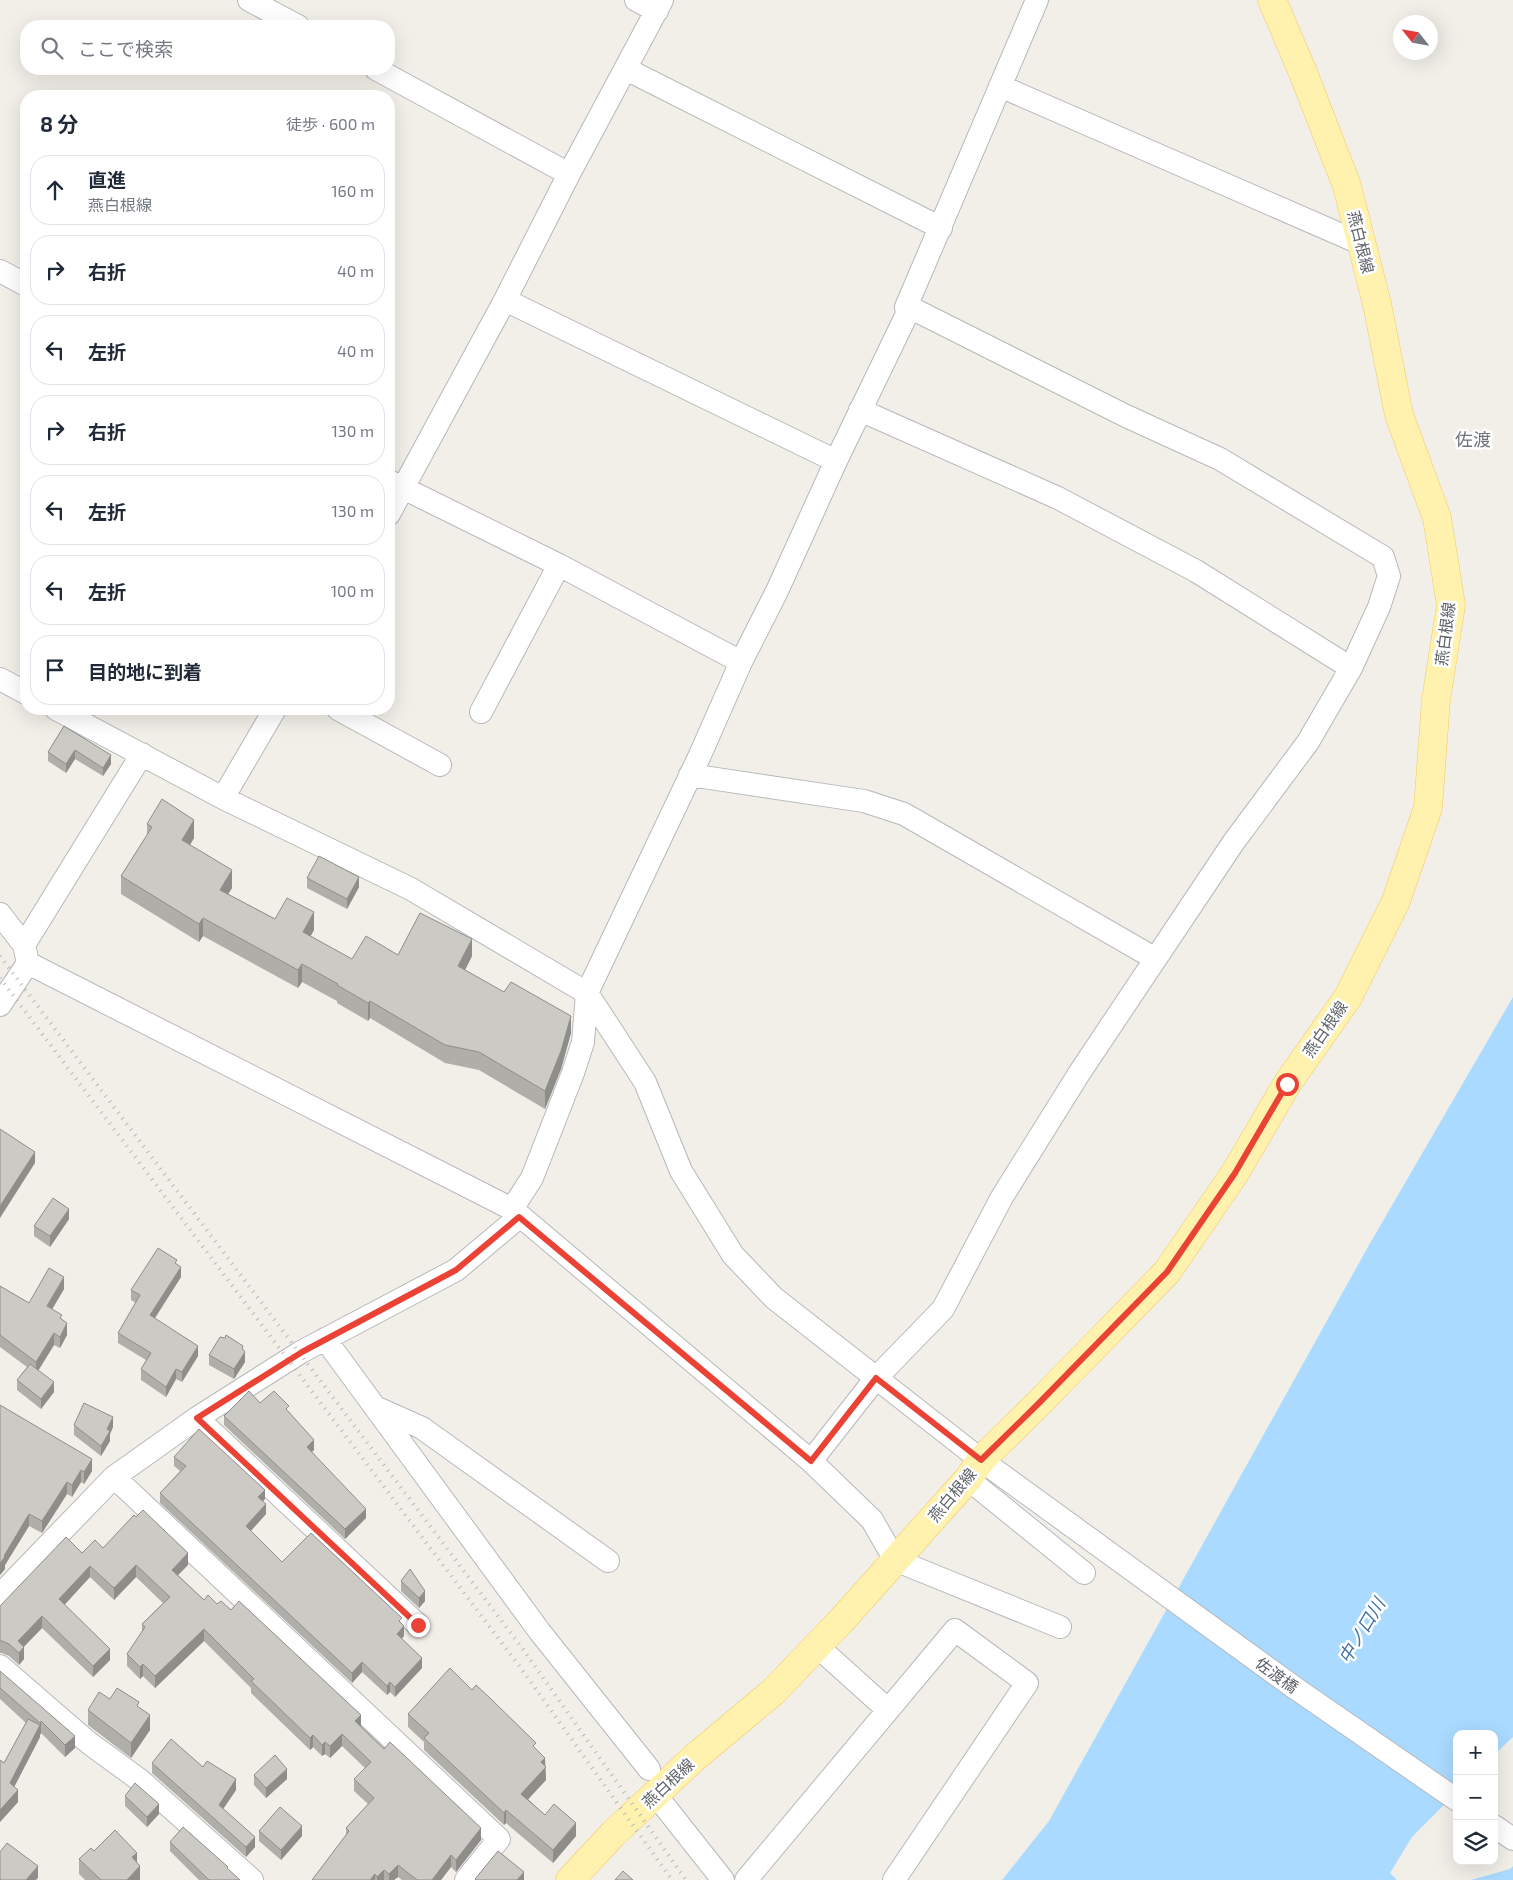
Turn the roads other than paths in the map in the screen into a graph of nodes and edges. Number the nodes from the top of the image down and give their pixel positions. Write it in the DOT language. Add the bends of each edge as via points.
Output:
graph roads {
  1 [pos="249,0"];
  2 [pos="636,0"];
  3 [pos="1037,0"];
  4 [pos="1272,0"];
  5 [pos="660,6"];
  6 [pos="287,20"];
  7 [pos="626,69"];
  8 [pos="387,75"];
  9 [pos="1000,86"];
  10 [pos="569,174"];
  11 [pos="941,228"];
  12 [pos="1362,244"];
  13 [pos="0,271"];
  14 [pos="20,283"];
  15 [pos="505,300"];
  16 [pos="907,306"];
  17 [pos="860,410"];
  18 [pos="836,461"];
  19 [pos="396,485"];
  20 [pos="559,565"];
  21 [pos="741,662"];
  22 [pos="1351,668"];
  23 [pos="0,680"];
  24 [pos="20,690"];
  25 [pos="481,712"];
  26 [pos="67,715"];
  27 [pos="271,715"];
  28 [pos="349,715"];
  29 [pos="142,754"];
  30 [pos="440,766"];
  31 [pos="690,775"];
  32 [pos="223,798"];
  33 [pos="0,914"];
  34 [pos="26,954"];
  35 [pos="1154,958"];
  36 [pos="588,993"];
  37 [pos="0,1005"];
  38 [pos="516,1213"];
  39 [pos="325,1339"];
  40 [pos="876,1378"];
  41 [pos="374,1406"];
  42 [pos="197,1418"];
  43 [pos="811,1461"];
  44 [pos="975,1469"];
  45 [pos="114,1477"];
  46 [pos="895,1560"];
  47 [pos="608,1561"];
  48 [pos="1084,1573"];
  49 [pos="0,1595"];
  50 [pos="418,1625"];
  51 [pos="1060,1626"];
  52 [pos="818,1646"];
  53 [pos="0,1666"];
  54 [pos="888,1710"];
  55 [pos="652,1782"];
  56 [pos="1453,1797"];
  57 [pos="1498,1829"];
  58 [pos="1513,1839"];
  59 [pos="252,1880"];
  60 [pos="466,1880"];
  61 [pos="570,1880"];
  62 [pos="723,1880"];
  63 [pos="746,1880"];
  64 [pos="894,1880"];
  1 -- 6 [label="street"];
  2 -- 5 [label="street"];
  3 -- 9 [label="street"];
  4 -- 12 [label="main road, 燕白根線" via="1347,186"];
  5 -- 7 [label="street"];
  7 -- 10 [label="street"];
  7 -- 11 [label="street"];
  8 -- 10 [label="street"];
  9 -- 11 [label="street"];
  9 -- 12 [label="street"];
  10 -- 15 [label="street"];
  11 -- 16 [label="street"];
  12 -- 44 [label="main road, 燕白根線" via="1399,415 1437,518 1451,605 1436,700 1428,808 1396,901 1348,997 1287,1084 1235,1173 1167,1272"];
  13 -- 14 [label="street"];
  15 -- 18 [label="street"];
  15 -- 19 [label="street"];
  16 -- 17 [label="street" via="907,314"];
  16 -- 22 [label="street" via="1126,416 1220,459 1383,557 1389,576 1379,607"];
  17 -- 18 [label="street"];
  17 -- 22 [label="street" via="1058,498 1196,571"];
  18 -- 21 [label="street"];
  19 -- 20 [label="street"];
  20 -- 21 [label="street"];
  20 -- 25 [label="street"];
  21 -- 31 [label="street"];
  22 -- 35 [label="street" via="1308,742 1233,842"];
  23 -- 24 [label="street"];
  26 -- 29 [label="street"];
  27 -- 32 [label="street"];
  28 -- 30 [label="street"];
  29 -- 32 [label="street"];
  29 -- 34 [label="street"];
  31 -- 35 [label="street" via="864,801 904,814"];
  31 -- 36 [label="street"];
  32 -- 36 [label="street" via="411,889"];
  33 -- 34 [label="street"];
  34 -- 37 [label="street"];
  34 -- 38 [label="street"];
  35 -- 40 [label="street" via="1002,1197 943,1310"];
  36 -- 38 [label="street" via="584,1042"];
  36 -- 40 [label="street" via="645,1082 681,1171 733,1255 774,1298"];
  38 -- 39 [label="street" via="456,1270"];
  38 -- 43 [label="street"];
  39 -- 41 [label="street"];
  39 -- 42 [label="street"];
  40 -- 43 [label="street"];
  40 -- 44 [label="street"];
  41 -- 47 [label="street" via="422,1428"];
  41 -- 55 [label="street"];
  42 -- 45 [label="street"];
  42 -- 50 [label="street"];
  43 -- 46 [label="street" via="872,1520"];
  44 -- 46 [label="main road, 燕白根線"];
  44 -- 48 [label="street"];
  44 -- 56 [label="street, 佐渡橋" via="1100,1546 1295,1688"];
  45 -- 49 [label="street"];
  45 -- 60 [label="street" via="500,1839"];
  46 -- 51 [label="street"];
  46 -- 52 [label="main road, 燕白根線"];
  52 -- 54 [label="street"];
  52 -- 55 [label="main road, 燕白根線" via="773,1692 694,1758"];
  53 -- 59 [label="street" via="89,1743 141,1781"];
  54 -- 63 [label="street"];
  54 -- 64 [label="street" via="955,1630 1027,1683"];
  55 -- 61 [label="main road, 燕白根線" via="613,1834"];
  55 -- 62 [label="street"];
  57 -- 58 [label="street"];
}
